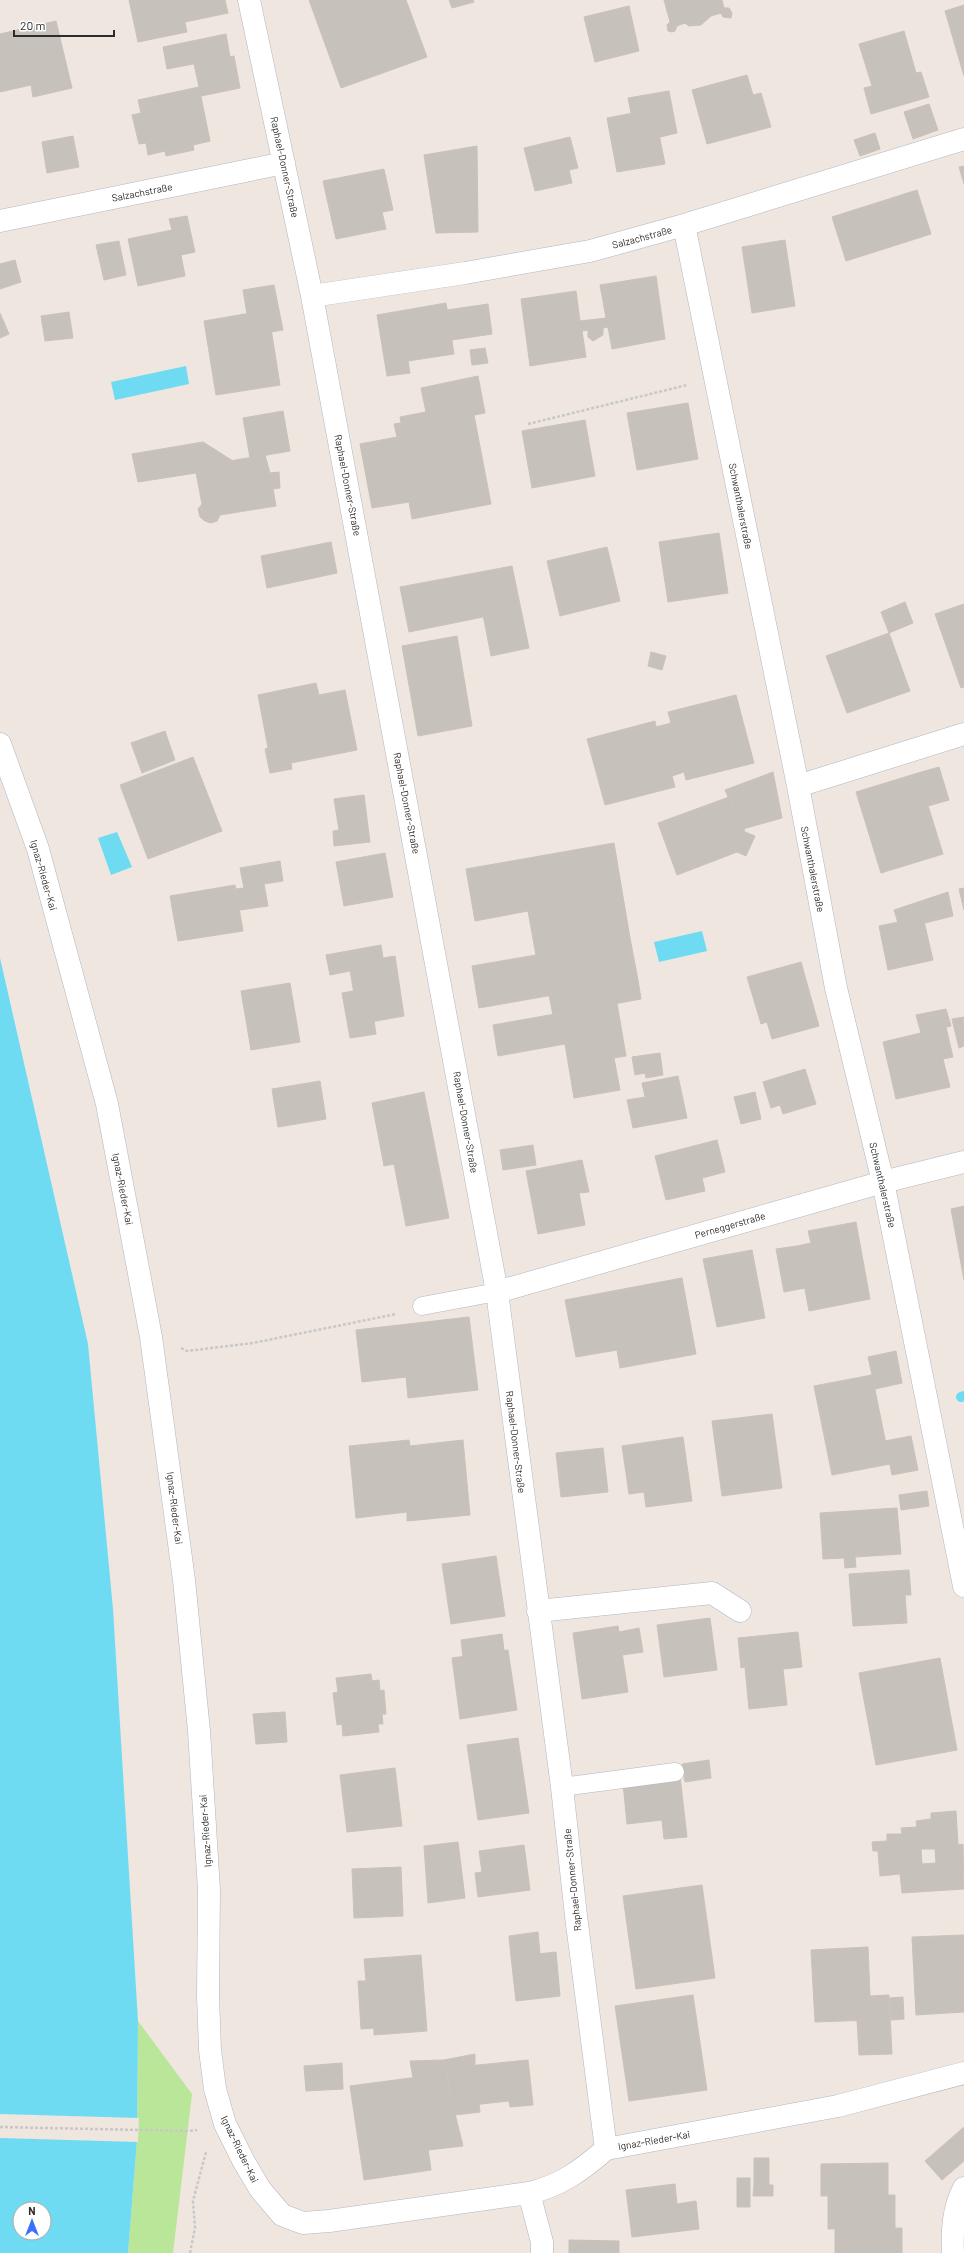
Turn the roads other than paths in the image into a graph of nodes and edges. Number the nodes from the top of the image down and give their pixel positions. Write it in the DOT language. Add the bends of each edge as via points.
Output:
graph roads {
  1 [pos="249,0"];
  2 [pos="964,139"];
  3 [pos="284,163"];
  4 [pos="0,221"];
  5 [pos="684,225"];
  6 [pos="312,296"];
  7 [pos="964,734"];
  8 [pos="0,744"];
  9 [pos="798,786"];
  10 [pos="964,1162"];
  11 [pos="883,1182"];
  12 [pos="497,1292"];
  13 [pos="422,1306"];
  14 [pos="957,1508"];
  15 [pos="964,1586"];
  16 [pos="538,1611"];
  17 [pos="740,1612"];
  18 [pos="675,1772"];
  19 [pos="562,1787"];
  20 [pos="964,2073"];
  21 [pos="606,2149"];
  22 [pos="964,2188"];
  23 [pos="528,2193"];
  24 [pos="542,2253"];
  25 [pos="952,2253"];
  1 -- 3 [label="street, Raphael-Donner-Straße"];
  2 -- 5 [label="street, Salzachstraße"];
  3 -- 4 [label="street, Salzachstraße"];
  3 -- 6 [label="street, Raphael-Donner-Straße"];
  5 -- 6 [label="street, Salzachstraße" via="556,258"];
  5 -- 9 [label="street, Schwanthalerstraße"];
  6 -- 12 [label="street, Raphael-Donner-Straße"];
  7 -- 9 [label="street"];
  8 -- 23 [label="street, Ignaz-Rieder-Kai" via="38,849 106,1104 151,1337 190,1630 200,1731 209,1890 210,2050 215,2089 225,2124 260,2189 282,2215 302,2223"];
  9 -- 11 [label="street, Schwanthalerstraße" via="836,988"];
  10 -- 11 [label="street, Perneggerstraße"];
  11 -- 12 [label="street, Perneggerstraße"];
  11 -- 14 [label="street, Schwanthalerstraße"];
  12 -- 13 [label="lane"];
  12 -- 16 [label="street, Raphael-Donner-Straße"];
  14 -- 15 [label="street, Schwanthalerstraße"];
  16 -- 17 [label="street" via="712,1593"];
  16 -- 19 [label="street, Raphael-Donner-Straße"];
  18 -- 19 [label="lane"];
  19 -- 21 [label="street, Raphael-Donner-Straße"];
  20 -- 21 [label="street, Ignaz-Rieder-Kai" via="838,2106"];
  21 -- 23 [label="street, Ignaz-Rieder-Kai" via="586,2167 566,2179"];
  22 -- 25 [label="street" via="954,2214"];
  23 -- 24 [label="street" via="542,2242"];
}
